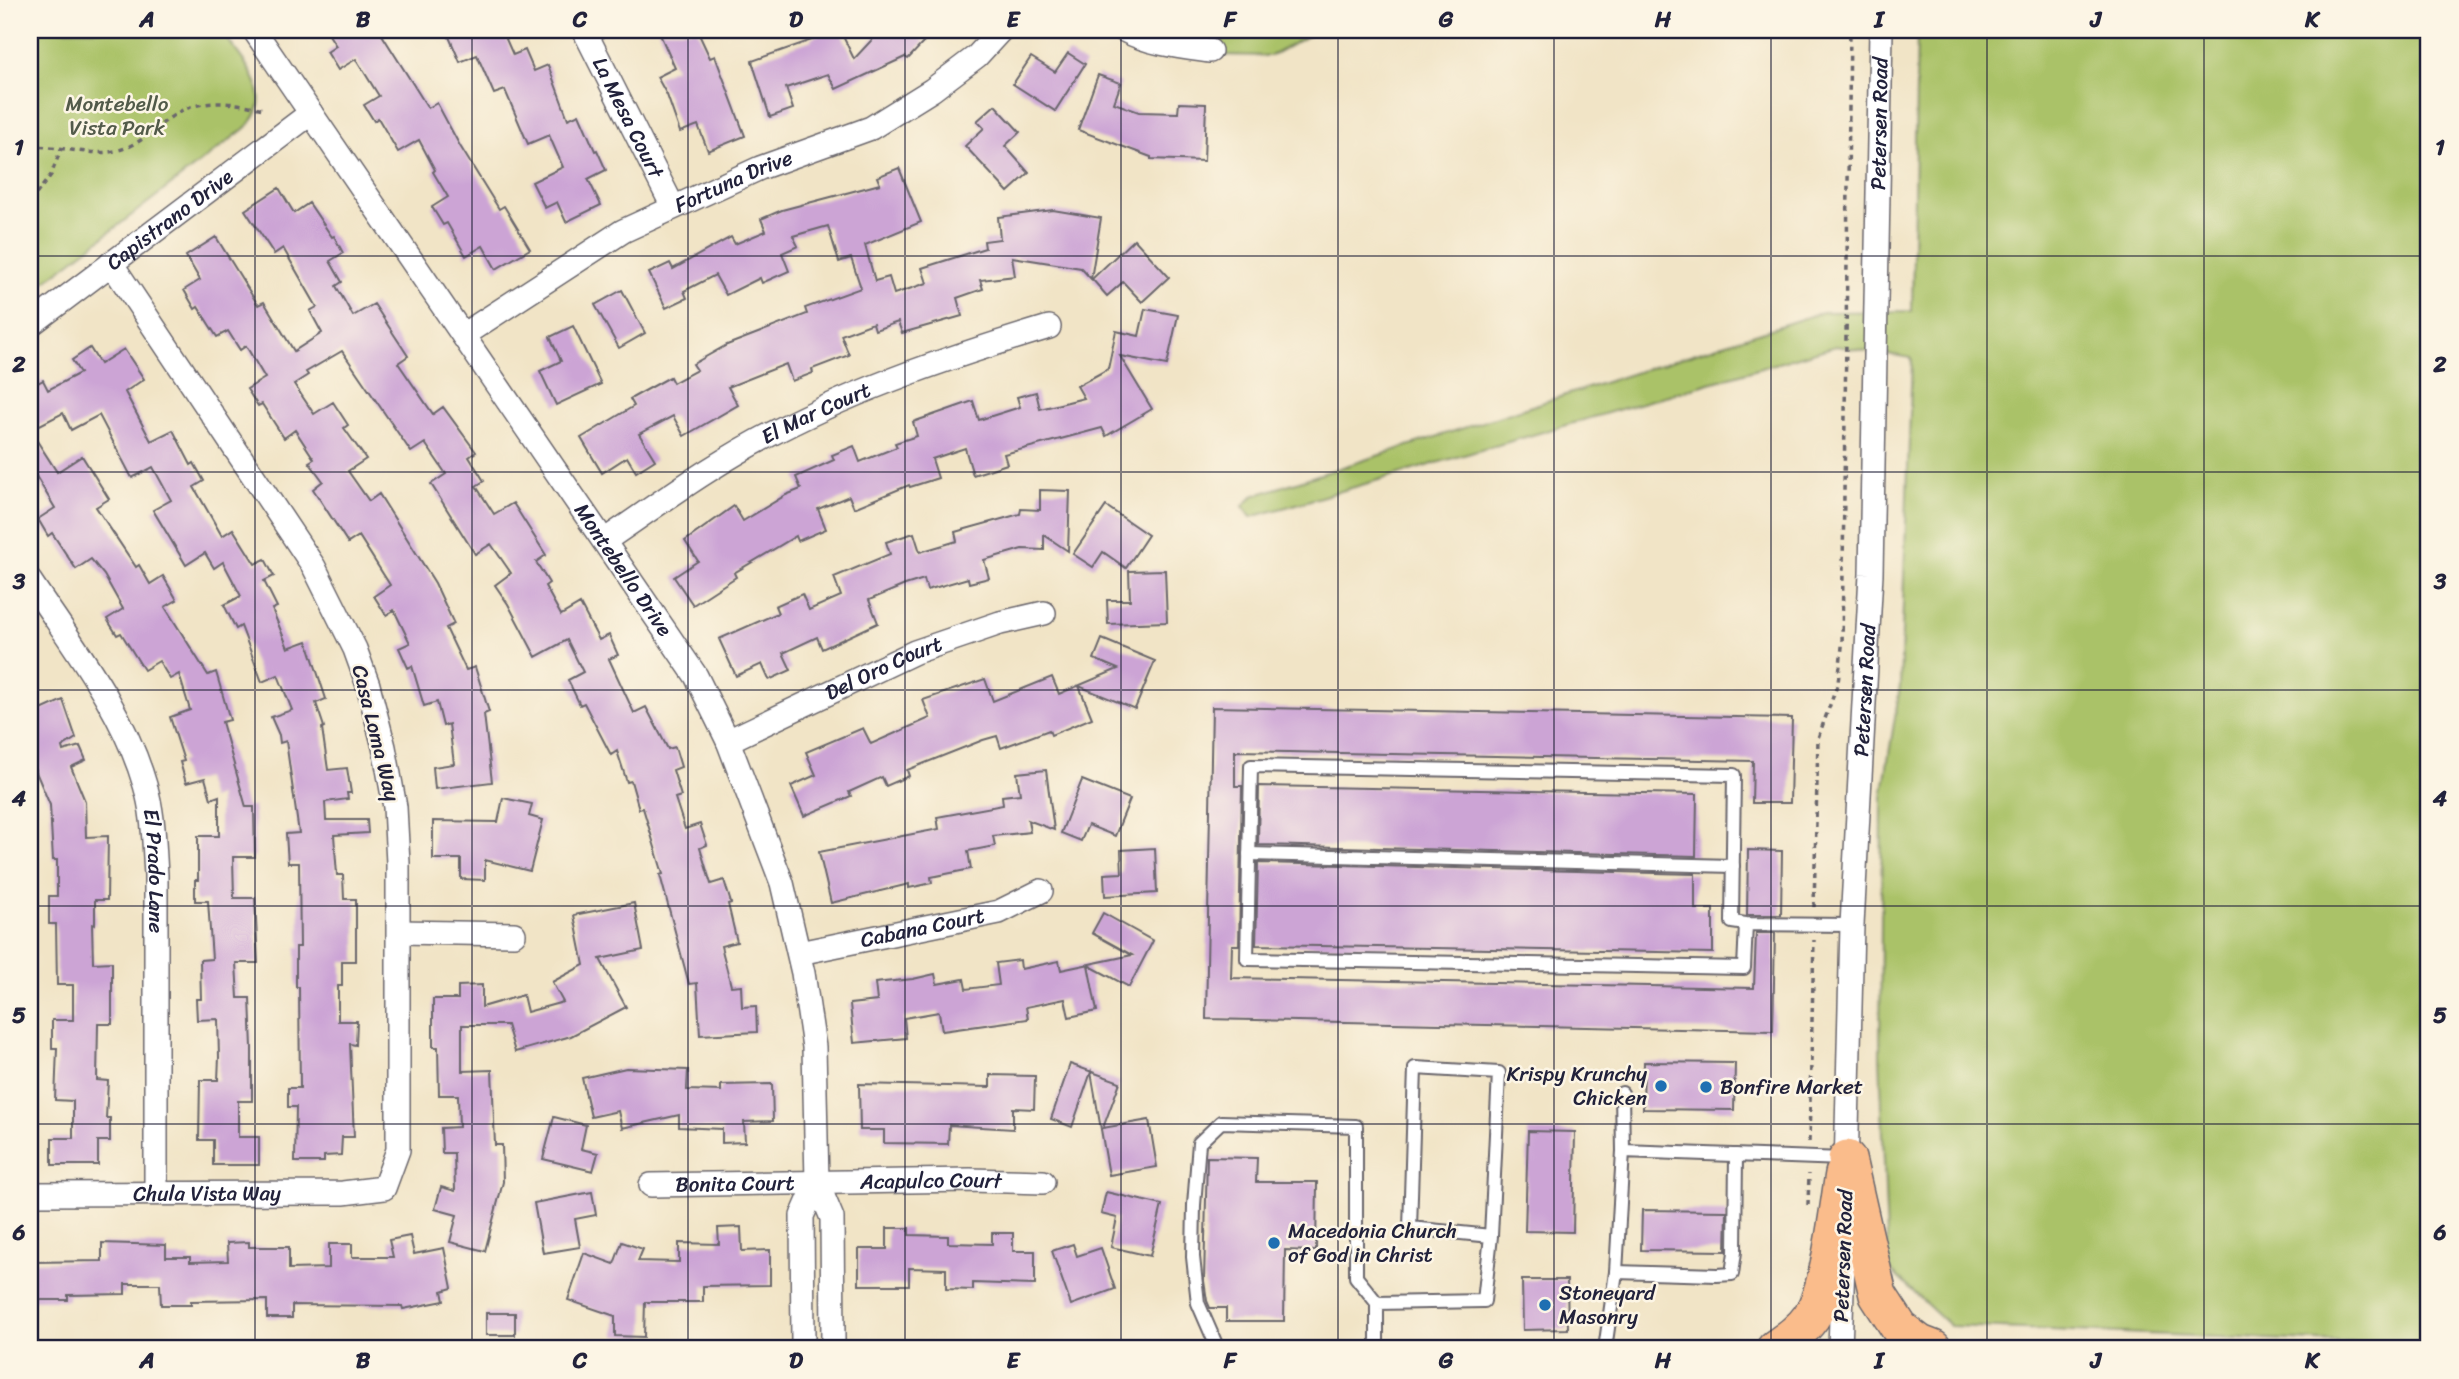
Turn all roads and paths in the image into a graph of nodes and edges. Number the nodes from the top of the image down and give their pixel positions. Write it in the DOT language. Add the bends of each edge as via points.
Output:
graph roads {
  1 [pos="254,30"];
  2 [pos="584,30"];
  3 [pos="1000,30"];
  4 [pos="1124,30"];
  5 [pos="1850,30"];
  6 [pos="1881,30"];
  7 [pos="1210,51"];
  8 [pos="263,109"];
  9 [pos="311,113"];
  10 [pos="30,147"];
  11 [pos="61,149"];
  12 [pos="30,202"];
  13 [pos="673,207"];
  14 [pos="111,263"];
  15 [pos="30,326"];
  16 [pos="1049,327"];
  17 [pos="463,335"];
  18 [pos="604,541"];
  19 [pos="30,581"];
  20 [pos="1044,613"];
  21 [pos="728,741"];
  22 [pos="1249,854"];
  23 [pos="1733,866"];
  24 [pos="1041,891"];
  25 [pos="1746,924"];
  26 [pos="1814,924"];
  27 [pos="1852,925"];
  28 [pos="399,932"];
  29 [pos="514,934"];
  30 [pos="799,953"];
  31 [pos="1622,1093"];
  32 [pos="1623,1151"];
  33 [pos="1736,1155"];
  34 [pos="1809,1158"];
  35 [pos="1846,1159"];
  36 [pos="817,1182"];
  37 [pos="1043,1182"];
  38 [pos="651,1185"];
  39 [pos="384,1188"];
  40 [pos="156,1192"];
  41 [pos="30,1194"];
  42 [pos="1808,1211"];
  43 [pos="1491,1236"];
  44 [pos="1616,1272"];
  45 [pos="1377,1303"];
  46 [pos="807,1349"];
  47 [pos="828,1349"];
  48 [pos="1217,1349"];
  49 [pos="1377,1349"];
  50 [pos="1605,1349"];
  51 [pos="1775,1349"];
  52 [pos="1840,1349"];
  53 [pos="1933,1349"];
  1 -- 9 [label="street, Montebello Drive"];
  2 -- 13 [label="street, La Mesa Court"];
  3 -- 13 [label="street, Fortuna Drive" via="977,56 871,128 760,168"];
  4 -- 7 [label="street" via="1172,46"];
  5 -- 26 [label="path" via="1842,647 1838,683 1818,738"];
  6 -- 27 [label="street, Petersen Road" via="1871,574"];
  8 -- 11 [label="path" via="231,102 188,108 150,136 117,151"];
  9 -- 14 [label="street, Capistrano Drive"];
  9 -- 17 [label="street, Montebello Drive"];
  10 -- 11 [label="path"];
  11 -- 12 [label="path" via="51,175"];
  13 -- 17 [label="street, Fortuna Drive" via="623,232"];
  14 -- 15 [label="street, Capistrano Drive"];
  14 -- 28 [label="street, Casa Loma Way" via="314,568 355,649 384,747 395,807"];
  16 -- 18 [label="street, El Mar Court" via="854,396 775,432 698,476"];
  17 -- 18 [label="street, Montebello Drive"];
  18 -- 21 [label="street, Montebello Drive" via="696,676"];
  19 -- 40 [label="street, El Prado Lane" via="107,696 146,786 156,875"];
  20 -- 21 [label="street, Del Oro Court" via="915,652"];
  21 -- 30 [label="street, Montebello Drive" via="782,883"];
  22 -- 23 [label="lane"];
  22 -- 23 [label="lane" via="1251,766 1734,775"];
  22 -- 25 [label="lane" via="1247,959 1744,968"];
  23 -- 25 [label="lane" via="1732,922"];
  24 -- 30 [label="street, Cabana Court" via="999,912"];
  25 -- 26 [label="lane"];
  26 -- 27 [label="lane"];
  26 -- 34 [label="path"];
  27 -- 35 [label="street, Petersen Road"];
  28 -- 29 [label="street"];
  28 -- 39 [label="street, Casa Loma Way" via="398,1150"];
  30 -- 36 [label="street, Montebello Drive" via="814,1046"];
  31 -- 32 [label="lane"];
  32 -- 33 [label="lane"];
  32 -- 44 [label="lane"];
  33 -- 34 [label="lane"];
  33 -- 44 [label="lane" via="1732,1274"];
  34 -- 35 [label="lane"];
  34 -- 42 [label="path"];
  35 -- 51 [label="main road" via="1823,1294 1798,1333"];
  35 -- 52 [label="street, Petersen Road"];
  35 -- 53 [label="main road" via="1878,1295 1900,1329"];
  36 -- 37 [label="street, Acapulco Court"];
  36 -- 38 [label="street, Bonita Court"];
  36 -- 46 [label="street, Montebello Drive" via="802,1216 803,1342"];
  36 -- 47 [label="street, Montebello Drive" via="832,1218 833,1340"];
  39 -- 40 [label="street, Chula Vista Way" via="343,1193"];
  40 -- 41 [label="street, Chula Vista Way"];
  43 -- 43 [label="lane" via="1499,1073 1415,1068 1410,1228"];
  43 -- 45 [label="lane" via="1485,1301"];
  44 -- 50 [label="lane"];
  45 -- 48 [label="lane" via="1356,1277 1356,1126 1221,1122 1199,1143 1193,1257 1198,1303"];
  45 -- 49 [label="lane"];
}
